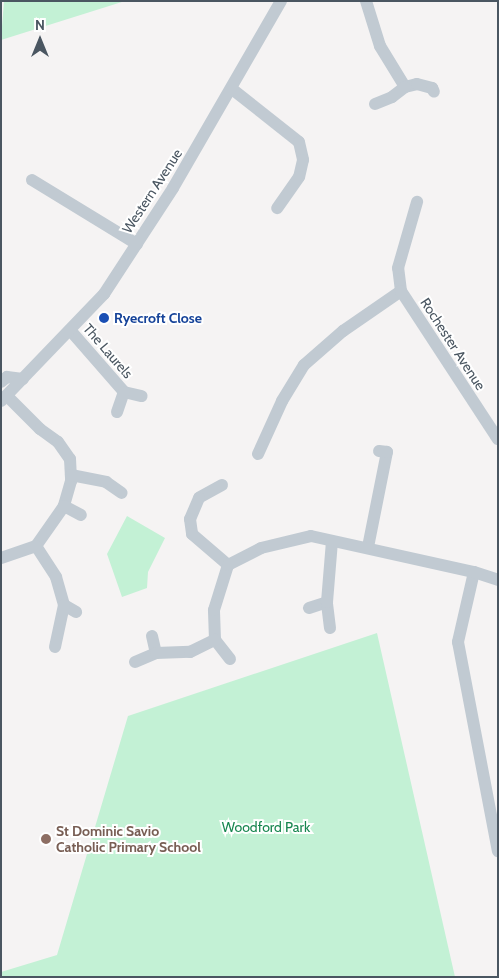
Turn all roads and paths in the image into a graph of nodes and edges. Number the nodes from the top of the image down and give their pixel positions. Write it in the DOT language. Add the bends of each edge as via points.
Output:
graph roads {
  1 [pos="281,1"];
  2 [pos="366,1"];
  3 [pos="405,87"];
  4 [pos="232,90"];
  5 [pos="434,92"];
  6 [pos="375,104"];
  7 [pos="32,180"];
  8 [pos="417,202"];
  9 [pos="277,208"];
  10 [pos="137,244"];
  11 [pos="401,291"];
  12 [pos="70,330"];
  13 [pos="23,379"];
  14 [pos="1,382"];
  15 [pos="124,392"];
  16 [pos="142,396"];
  17 [pos="4,399"];
  18 [pos="117,412"];
  19 [pos="498,439"];
  20 [pos="388,452"];
  21 [pos="258,454"];
  22 [pos="71,475"];
  23 [pos="222,486"];
  24 [pos="122,493"];
  25 [pos="64,506"];
  26 [pos="81,515"];
  27 [pos="332,541"];
  28 [pos="36,546"];
  29 [pos="368,547"];
  30 [pos="1,558"];
  31 [pos="228,565"];
  32 [pos="474,572"];
  33 [pos="498,580"];
  34 [pos="327,602"];
  35 [pos="64,605"];
  36 [pos="310,608"];
  37 [pos="76,612"];
  38 [pos="330,628"];
  39 [pos="152,636"];
  40 [pos="215,640"];
  41 [pos="55,647"];
  42 [pos="156,653"];
  43 [pos="230,659"];
  44 [pos="135,662"];
  45 [pos="492,790"];
  46 [pos="498,851"];
  1 -- 4 [label="street, Western Avenue"];
  2 -- 3 [label="street" via="380,46"];
  3 -- 5 [label="street" via="417,84 432,88"];
  3 -- 6 [label="street"];
  4 -- 9 [label="street" via="299,142 303,160 299,177 284,190"];
  4 -- 10 [label="street, Western Avenue"];
  7 -- 10 [label="street"];
  8 -- 11 [label="street, Rochester Avenue" via="416,225 398,268"];
  10 -- 12 [label="street, Western Avenue" via="104,294"];
  11 -- 19 [label="street, Rochester Avenue"];
  11 -- 21 [label="street" via="343,331 304,365 282,402"];
  12 -- 13 [label="street, Western Avenue"];
  12 -- 15 [label="street, The Laurels"];
  13 -- 14 [label="street" via="7,377"];
  13 -- 17 [label="street, Western Avenue"];
  15 -- 16 [label="street, The Laurels"];
  15 -- 18 [label="street, The Laurels"];
  17 -- 22 [label="street" via="58,442 70,459"];
  20 -- 29 [label="street"];
  22 -- 24 [label="street" via="106,482"];
  22 -- 25 [label="street"];
  23 -- 31 [label="street" via="199,498 190,519 192,534"];
  25 -- 26 [label="street"];
  25 -- 28 [label="street"];
  27 -- 29 [label="street"];
  27 -- 31 [label="street" via="311,536 288,540 261,548"];
  27 -- 34 [label="street"];
  28 -- 30 [label="street"];
  28 -- 35 [label="street" via="56,577"];
  29 -- 32 [label="street"];
  31 -- 40 [label="street" via="214,610"];
  32 -- 33 [label="street"];
  32 -- 45 [label="street" via="458,642"];
  34 -- 36 [label="street"];
  34 -- 38 [label="street"];
  35 -- 37 [label="street"];
  35 -- 41 [label="street"];
  39 -- 42 [label="street"];
  40 -- 42 [label="street" via="190,652"];
  40 -- 43 [label="street"];
  42 -- 44 [label="street"];
  45 -- 46 [label="street"];
}
